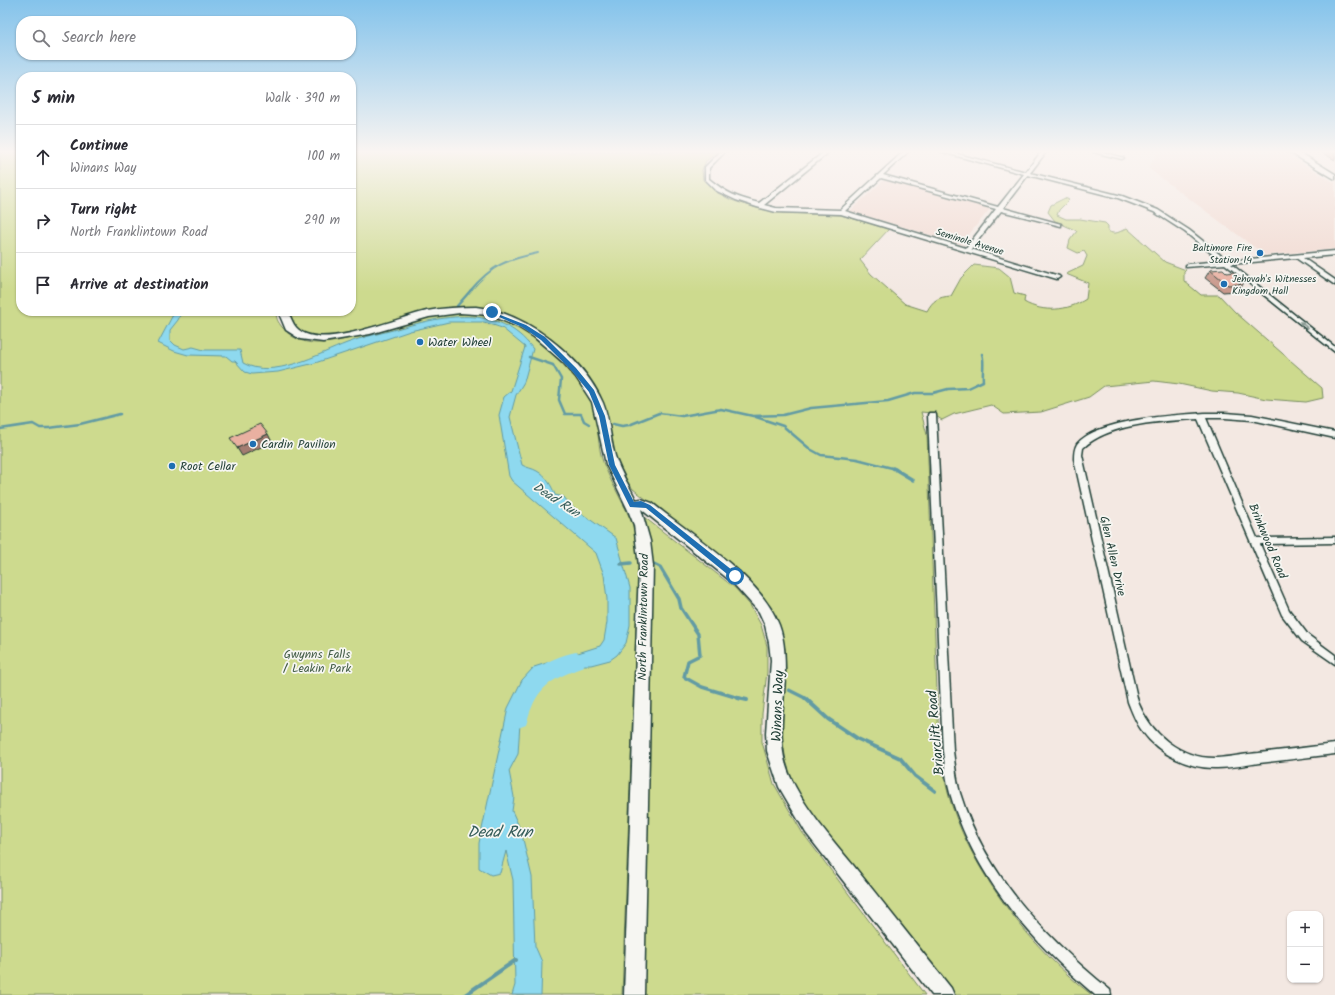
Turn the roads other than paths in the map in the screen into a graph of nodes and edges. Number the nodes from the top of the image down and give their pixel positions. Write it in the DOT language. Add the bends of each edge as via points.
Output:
graph roads {
  1 [pos="737,198"];
  2 [pos="768,198"];
  3 [pos="856,198"];
  4 [pos="962,198"];
  5 [pos="1008,198"];
  6 [pos="1124,198"];
  7 [pos="758,206"];
  8 [pos="1000,209"];
  9 [pos="841,212"];
  10 [pos="1059,225"];
  11 [pos="968,249"];
  12 [pos="1335,253"];
  13 [pos="1297,256"];
  14 [pos="1226,262"];
  15 [pos="1188,266"];
  16 [pos="1057,277"];
  17 [pos="1335,283"];
  18 [pos="284,316"];
  19 [pos="1335,350"];
  20 [pos="932,415"];
  21 [pos="1201,416"];
  22 [pos="1335,434"];
  23 [pos="638,507"];
  24 [pos="1335,540"];
  25 [pos="1256,541"];
  26 [pos="1335,660"];
  27 [pos="1335,749"];
  28 [pos="634,995"];
  29 [pos="944,995"];
  30 [pos="1105,995"];
  1 -- 7 [label="street, Seminole Avenue"];
  2 -- 7 [label="street"];
  3 -- 9 [label="street"];
  4 -- 8 [label="street"];
  5 -- 8 [label="street"];
  6 -- 14 [label="street" via="1177,223"];
  7 -- 9 [label="street, Seminole Avenue" via="786,211"];
  8 -- 10 [label="street"];
  8 -- 11 [label="street"];
  9 -- 11 [label="street, Seminole Avenue"];
  11 -- 16 [label="street, Seminole Avenue"];
  12 -- 13 [label="street"];
  13 -- 14 [label="street"];
  13 -- 17 [label="street"];
  14 -- 15 [label="street"];
  19 -- 14 [label="street, one-way"];
  18 -- 23 [label="street, North Franklintown Road" via="299,335 314,340 341,338 413,317 456,310 492,312 524,326 543,338 592,391 602,416 612,465"];
  20 -- 30 [label="street, Briarclift Road" via="948,751 955,792 970,834 1012,903 1068,965"];
  21 -- 22 [label="street, Glen Allen Drive" via="1252,417"];
  21 -- 25 [label="street, Brinkwood Road"];
  21 -- 27 [label="street, Glen Allen Drive" via="1148,421 1108,431 1086,439 1078,450 1137,715 1159,744 1185,758 1202,762 1216,763"];
  23 -- 28 [label="street, North Franklintown Road" via="646,566"];
  23 -- 29 [label="street, Winans Way" via="735,576 765,609 779,650 774,726 775,752 792,798"];
  24 -- 25 [label="street"];
  25 -- 26 [label="street, Brinkwood Road" via="1285,612 1305,638"];
}
